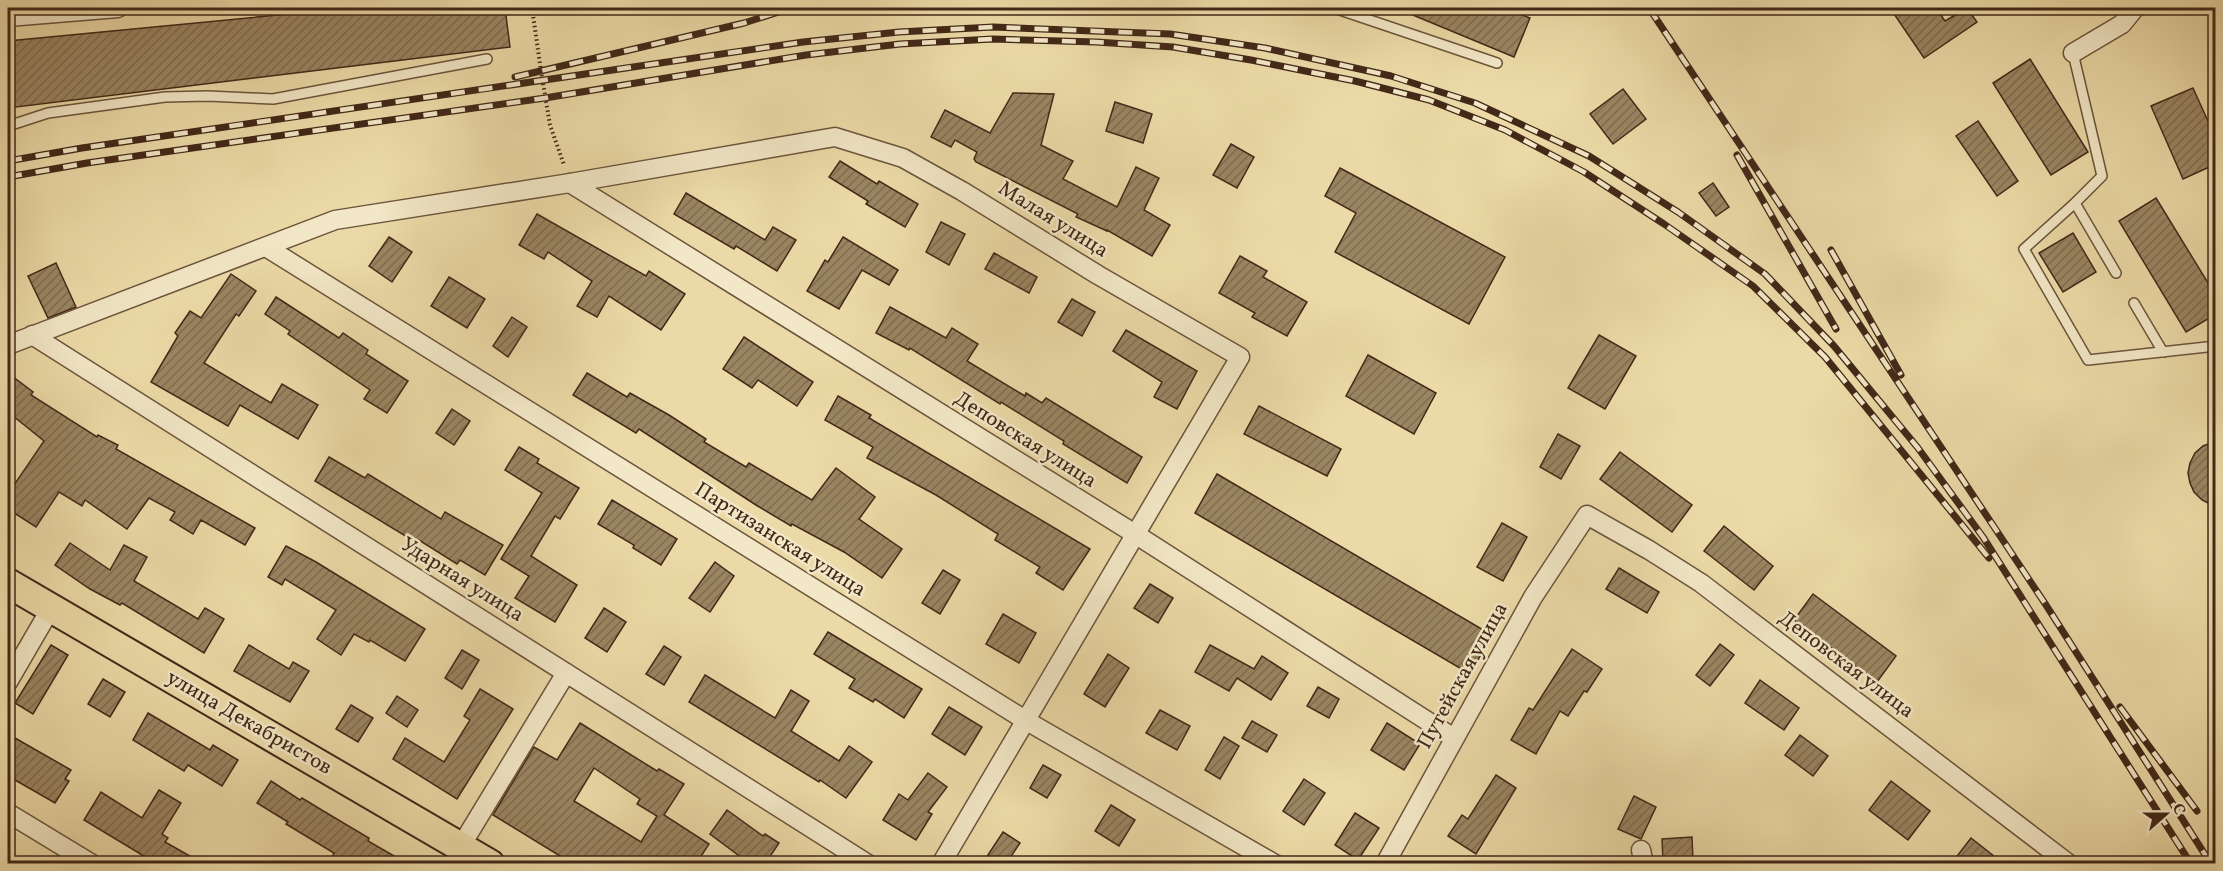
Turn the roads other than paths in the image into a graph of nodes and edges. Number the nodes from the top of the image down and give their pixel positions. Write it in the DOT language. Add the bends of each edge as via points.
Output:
graph roads {
  1 [pos="118,8"];
  2 [pos="1334,8"];
  3 [pos="2135,8"];
  4 [pos="8,17"];
  5 [pos="2073,53"];
  6 [pos="487,59"];
  7 [pos="1497,63"];
  8 [pos="8,126"];
  9 [pos="570,183"];
  10 [pos="2075,203"];
  11 [pos="266,247"];
  12 [pos="2116,273"];
  13 [pos="2134,303"];
  14 [pos="32,335"];
  15 [pos="8,345"];
  16 [pos="2216,346"];
  17 [pos="2163,352"];
  18 [pos="1587,515"];
  19 [pos="1135,534"];
  20 [pos="8,583"];
  21 [pos="51,608"];
  22 [pos="566,673"];
  23 [pos="8,682"];
  24 [pos="1025,720"];
  25 [pos="1454,738"];
  26 [pos="8,813"];
  27 [pos="461,846"];
  28 [pos="92,864"];
  29 [pos="490,864"];
  30 [pos="868,864"];
  31 [pos="941,864"];
  32 [pos="1275,864"];
  33 [pos="1385,864"];
  34 [pos="2069,864"];
  1 -- 4 [label="street"];
  2 -- 7 [label="lane"];
  3 -- 5 [label="street" via="2122,24"];
  5 -- 10 [label="lane" via="2102,176"];
  6 -- 8 [label="lane" via="273,99 165,97 48,113"];
  9 -- 11 [label="street" via="335,220"];
  9 -- 19 [label="street, Деповская улица"];
  9 -- 19 [label="street, Малая улица" via="835,137 903,158 1240,357"];
  10 -- 12 [label="lane"];
  10 -- 17 [label="lane" via="2025,249 2088,360"];
  11 -- 14 [label="street"];
  11 -- 24 [label="street, Партизанская улица"];
  13 -- 17 [label="lane"];
  14 -- 15 [label="street"];
  14 -- 22 [label="street, Ударная улица"];
  16 -- 17 [label="lane"];
  18 -- 25 [label="street, Путейская улица" via="1533,597"];
  18 -- 34 [label="street, Деповская улица" via="1701,583"];
  19 -- 24 [label="street"];
  19 -- 25 [label="street, Деповская улица"];
  20 -- 21 [label="main road, улица Декабристов"];
  21 -- 23 [label="street"];
  21 -- 27 [label="main road, улица Декабристов"];
  22 -- 27 [label="street"];
  22 -- 30 [label="street, Ударная улица"];
  24 -- 31 [label="street"];
  24 -- 32 [label="street, Партизанская улица"];
  25 -- 33 [label="street, Путейская улица"];
  26 -- 28 [label="street"];
  27 -- 29 [label="main road, улица Декабристов"];
}
